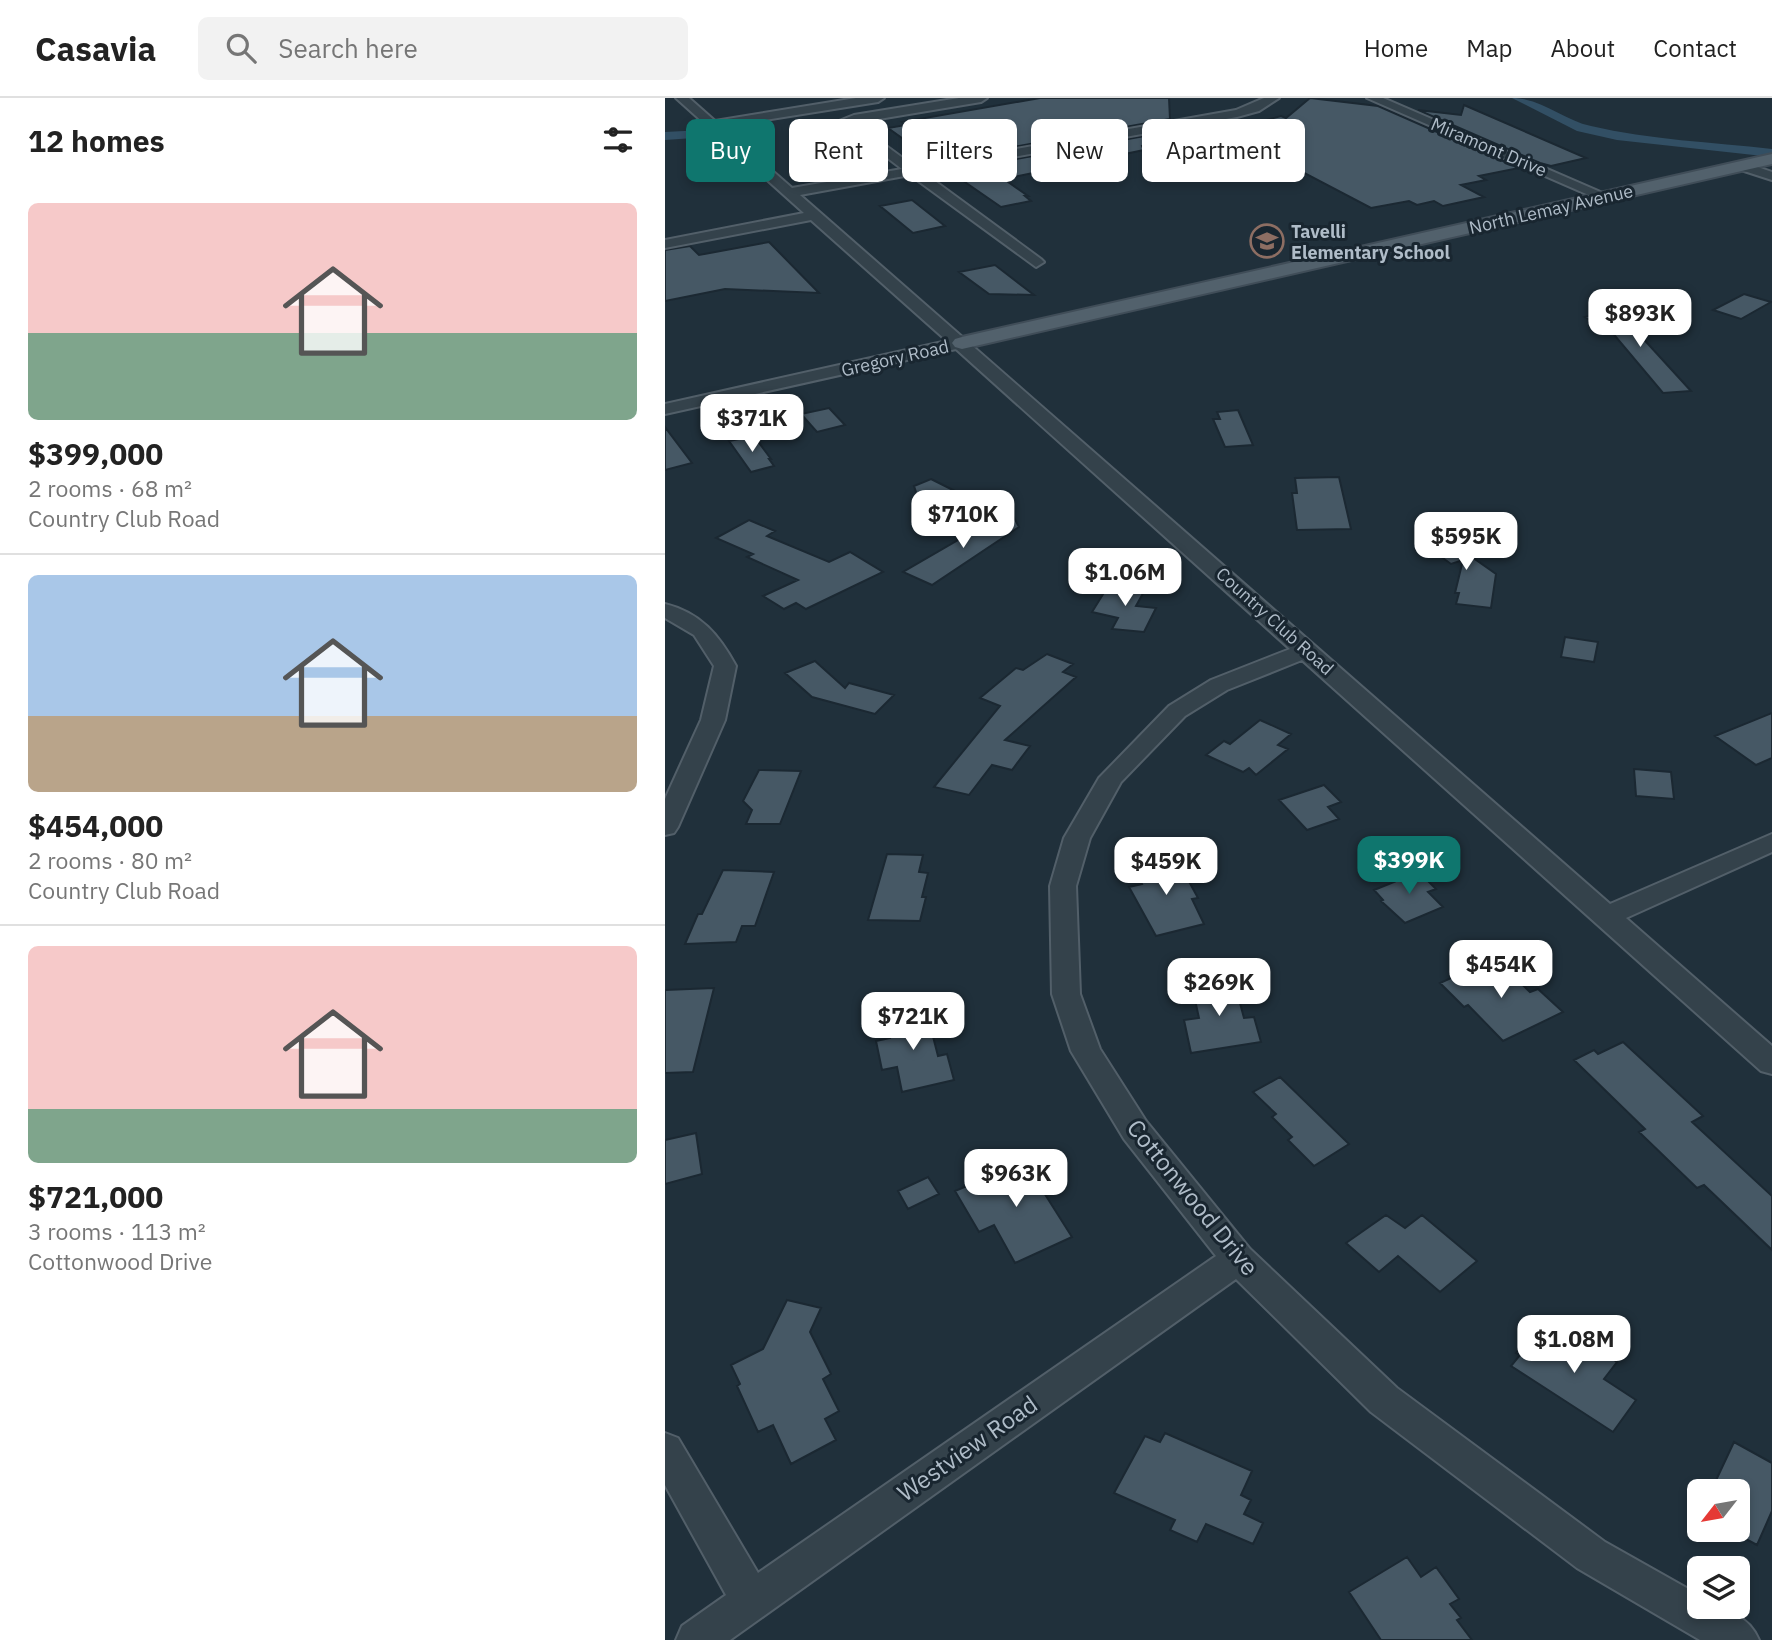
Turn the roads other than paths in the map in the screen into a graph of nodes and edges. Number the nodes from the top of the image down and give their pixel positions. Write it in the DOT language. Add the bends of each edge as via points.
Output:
graph roads {
  1 [pos="683,98"];
  2 [pos="878,98"];
  3 [pos="981,98"];
  4 [pos="1272,98"];
  5 [pos="1373,98"];
  6 [pos="706,119"];
  7 [pos="750,119"];
  8 [pos="1017,152"];
  9 [pos="1772,159"];
  10 [pos="902,163"];
  11 [pos="1743,166"];
  12 [pos="902,173"];
  13 [pos="1772,176"];
  14 [pos="775,180"];
  15 [pos="928,182"];
  16 [pos="790,193"];
  17 [pos="1605,197"];
  18 [pos="816,215"];
  19 [pos="665,244"];
  20 [pos="1036,262"];
  21 [pos="962,343"];
  22 [pos="665,409"];
  23 [pos="665,610"];
  24 [pos="1307,650"];
  25 [pos="665,827"];
  26 [pos="1772,842"];
  27 [pos="1607,916"];
  28 [pos="1772,1063"];
  29 [pos="1238,1259"];
  30 [pos="665,1450"];
  31 [pos="752,1601"];
  32 [pos="696,1640"];
  33 [pos="1739,1640"];
  1 -- 6 [label="street, Country Club Road"];
  2 -- 7 [label="street"];
  3 -- 10 [label="street" via="845,121"];
  4 -- 8 [label="street" via="1237,113"];
  5 -- 17 [label="street, Miramont Drive"];
  9 -- 11 [label="main road, North Lemay Avenue"];
  11 -- 13 [label="street"];
  11 -- 17 [label="main road, North Lemay Avenue"];
  12 -- 16 [label="street"];
  14 -- 16 [label="street, Country Club Road"];
  15 -- 20 [label="street"];
  16 -- 18 [label="street, Country Club Road"];
  17 -- 21 [label="main road, North Lemay Avenue"];
  18 -- 19 [label="street"];
  18 -- 21 [label="street, Country Club Road"];
  21 -- 22 [label="street, Gregory Road"];
  21 -- 24 [label="street, Country Club Road"];
  23 -- 25 [label="street" via="685,617 708,634 725,666 713,720"];
  24 -- 27 [label="street, Country Club Road"];
  24 -- 29 [label="street, Cottonwood Drive" via="1219,685 1177,711 1111,778 1077,838 1063,886 1066,994 1086,1051 1135,1130"];
  26 -- 27 [label="street"];
  27 -- 28 [label="street, Country Club Road"];
  29 -- 31 [label="street, Westview Road"];
  29 -- 33 [label="street, Cottonwood Drive" via="1384,1400 1591,1555"];
  30 -- 31 [label="street"];
  31 -- 32 [label="street, Westview Road"];
}
